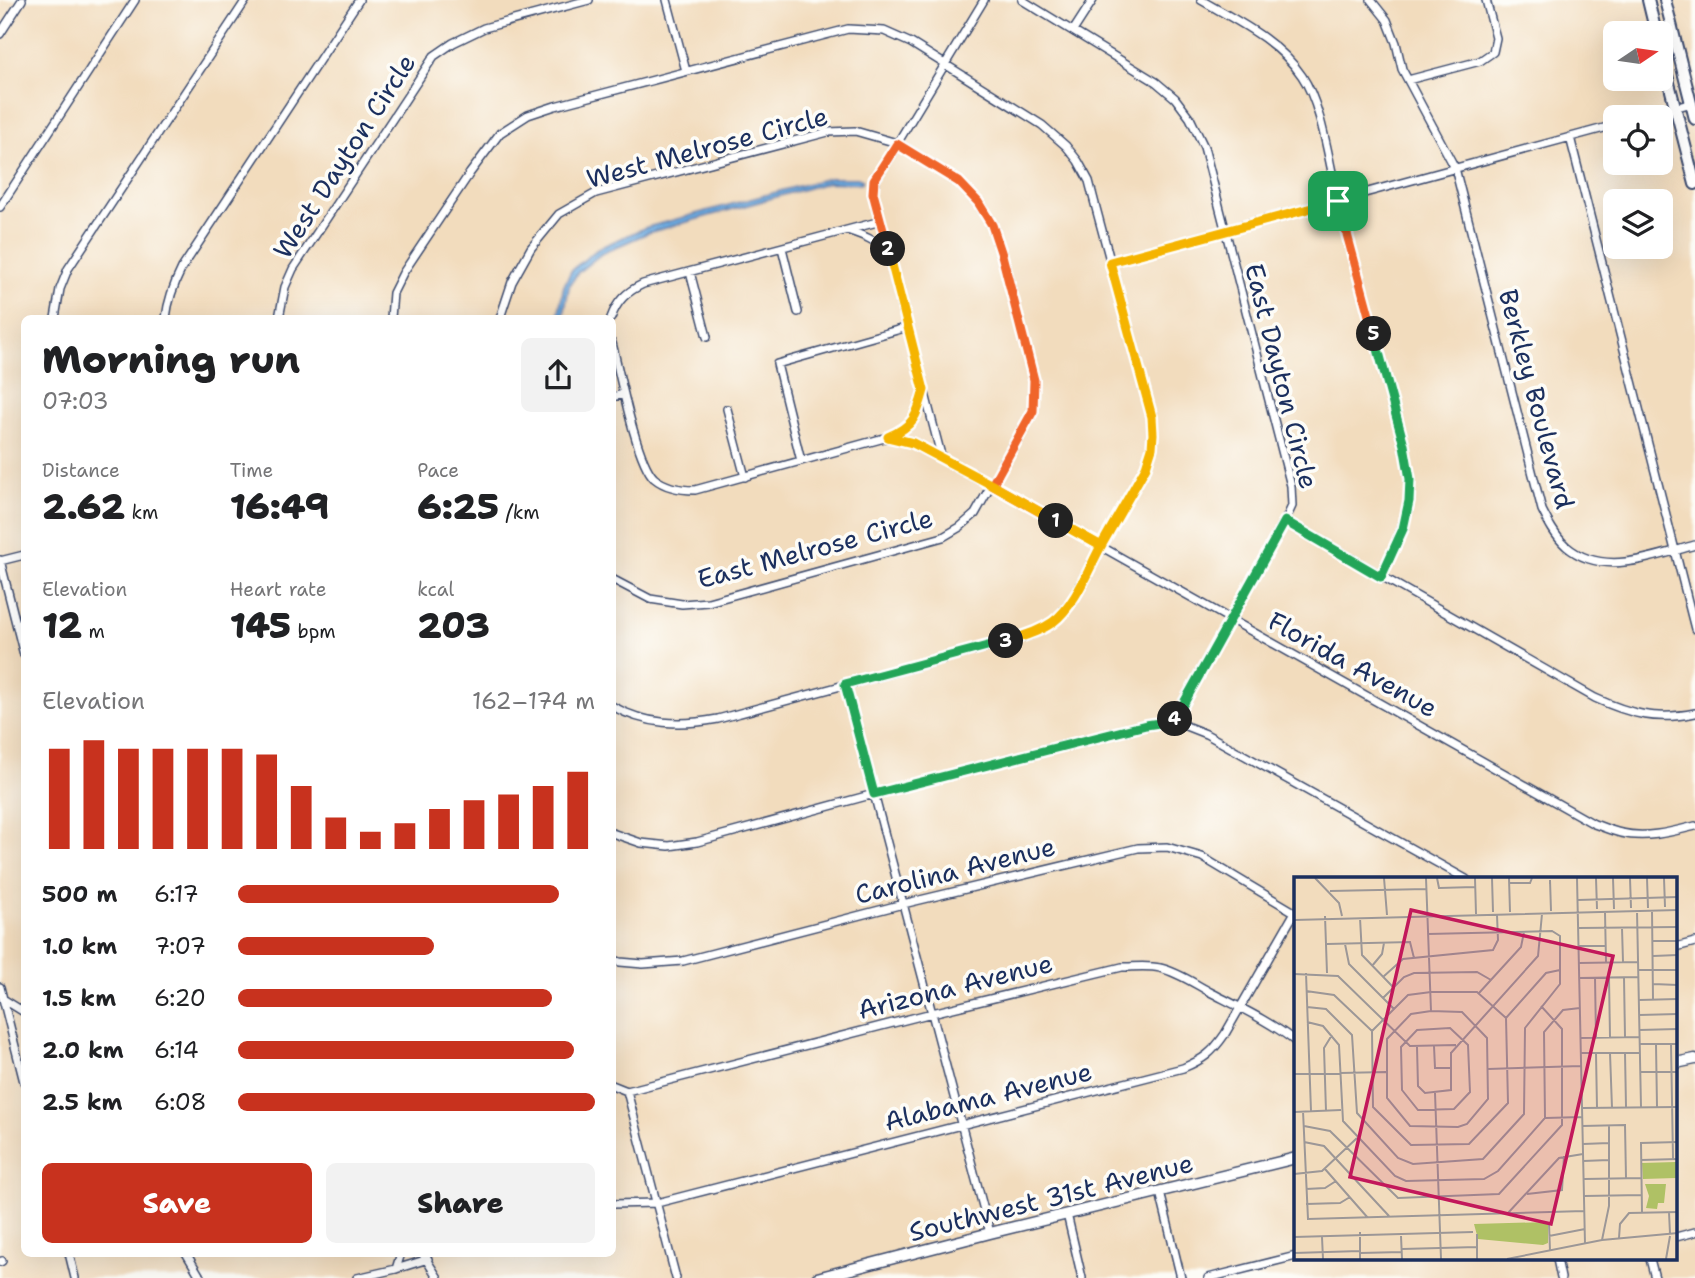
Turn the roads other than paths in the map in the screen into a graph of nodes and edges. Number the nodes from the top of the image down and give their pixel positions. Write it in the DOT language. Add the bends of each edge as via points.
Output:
graph roads {
  1 [pos="22,0"];
  2 [pos="135,0"];
  3 [pos="246,0"];
  4 [pos="359,0"];
  5 [pos="589,0"];
  6 [pos="667,0"];
  7 [pos="984,0"];
  8 [pos="1022,0"];
  9 [pos="1093,0"];
  10 [pos="1202,0"];
  11 [pos="1371,0"];
  12 [pos="1486,0"];
  13 [pos="1648,0"];
  14 [pos="1665,0"];
  15 [pos="1653,21"];
  16 [pos="1073,31"];
  17 [pos="0,34"];
  18 [pos="946,63"];
  19 [pos="685,71"];
  20 [pos="1408,80"];
  21 [pos="1671,91"];
  22 [pos="1693,103"];
  23 [pos="1675,108"];
  24 [pos="1695,118"];
  25 [pos="1603,128"];
  26 [pos="1570,137"];
  27 [pos="897,144"];
  28 [pos="1455,168"];
  29 [pos="1695,184"];
  30 [pos="1338,201"];
  31 [pos="0,207"];
  32 [pos="881,221"];
  33 [pos="846,230"];
  34 [pos="1225,231"];
  35 [pos="782,248"];
  36 [pos="889,252"];
  37 [pos="1110,262"];
  38 [pos="690,272"];
  39 [pos="798,312"];
  40 [pos="56,315"];
  41 [pos="167,315"];
  42 [pos="280,315"];
  43 [pos="391,315"];
  44 [pos="501,315"];
  45 [pos="612,315"];
  46 [pos="908,327"];
  47 [pos="707,337"];
  48 [pos="616,360"];
  49 [pos="924,390"];
  50 [pos="624,394"];
  51 [pos="1035,394"];
  52 [pos="616,396"];
  53 [pos="727,409"];
  54 [pos="888,437"];
  55 [pos="942,459"];
  56 [pos="802,461"];
  57 [pos="745,477"];
  58 [pos="992,485"];
  59 [pos="1285,521"];
  60 [pos="1695,545"];
  61 [pos="1101,546"];
  62 [pos="1675,550"];
  63 [pos="21,556"];
  64 [pos="0,561"];
  65 [pos="1381,577"];
  66 [pos="616,581"];
  67 [pos="1231,619"];
  68 [pos="1695,629"];
  69 [pos="21,643"];
  70 [pos="845,684"];
  71 [pos="616,708"];
  72 [pos="1695,713"];
  73 [pos="1173,721"];
  74 [pos="874,794"];
  75 [pos="1695,827"];
  76 [pos="616,834"];
  77 [pos="1462,877"];
  78 [pos="903,904"];
  79 [pos="1294,911"];
  80 [pos="1294,915"];
  81 [pos="1695,942"];
  82 [pos="1678,946"];
  83 [pos="616,960"];
  84 [pos="0,987"];
  85 [pos="3,999"];
  86 [pos="1240,1008"];
  87 [pos="21,1010"];
  88 [pos="932,1013"];
  89 [pos="1294,1040"];
  90 [pos="21,1070"];
  91 [pos="616,1087"];
  92 [pos="627,1091"];
  93 [pos="962,1124"];
  94 [pos="1294,1158"];
  95 [pos="1160,1192"];
  96 [pos="657,1203"];
  97 [pos="616,1205"];
  98 [pos="1067,1214"];
  99 [pos="1695,1232"];
  100 [pos="990,1233"];
  101 [pos="1678,1236"];
  102 [pos="1294,1256"];
  103 [pos="70,1257"];
  104 [pos="188,1257"];
  105 [pos="400,1257"];
  106 [pos="423,1257"];
  107 [pos="426,1257"];
  108 [pos="1557,1260"];
  109 [pos="1650,1260"];
  110 [pos="396,1269"];
  111 [pos="75,1278"];
  112 [pos="201,1278"];
  113 [pos="357,1278"];
  114 [pos="438,1278"];
  115 [pos="677,1278"];
  116 [pos="817,1278"];
  117 [pos="1082,1278"];
  118 [pos="1181,1278"];
  119 [pos="1208,1278"];
  120 [pos="1561,1278"];
  121 [pos="1655,1278"];
  1 -- 17 [label="street"];
  2 -- 31 [label="street"];
  3 -- 40 [label="street" via="68,269"];
  4 -- 41 [label="street" via="182,268"];
  5 -- 42 [label="street, West Dayton Circle" via="484,28 434,57 293,269"];
  6 -- 19 [label="street"];
  7 -- 18 [label="street"];
  8 -- 16 [label="street"];
  9 -- 16 [label="street"];
  10 -- 30 [label="street" via="1264,37 1303,77 1316,107"];
  11 -- 20 [label="street, Berkley Boulevard" via="1387,20"];
  12 -- 20 [label="street" via="1496,38 1493,52 1480,61"];
  13 -- 15 [label="main road"];
  14 -- 22 [label="main road"];
  16 -- 34 [label="street" via="1175,98 1204,147"];
  18 -- 19 [label="street" via="884,32 848,29"];
  18 -- 27 [label="street"];
  18 -- 37 [label="street" via="1042,125 1066,146 1089,181"];
  19 -- 43 [label="street" via="528,115 500,133 403,273 393,293"];
  20 -- 28 [label="street, Berkley Boulevard"];
  21 -- 23 [label="main road"];
  22 -- 23 [label="street"];
  22 -- 24 [label="main road"];
  23 -- 29 [label="main road"];
  25 -- 26 [label="street"];
  26 -- 28 [label="street"];
  26 -- 62 [label="street"];
  27 -- 32 [label="street" via="874,180"];
  27 -- 44 [label="street, West Melrose Circle" via="856,131 828,132 596,193 559,214 531,247"];
  27 -- 51 [label="street, West Melrose Circle" via="959,182 992,225"];
  28 -- 30 [label="street"];
  28 -- 62 [label="street, Berkley Boulevard" via="1542,510 1551,528 1570,549 1594,560 1632,562"];
  30 -- 34 [label="street"];
  30 -- 65 [label="street" via="1410,479 1403,529"];
  32 -- 33 [label="street"];
  32 -- 36 [label="street"];
  33 -- 35 [label="street"];
  33 -- 36 [label="street"];
  34 -- 37 [label="street"];
  34 -- 59 [label="street, East Dayton Circle" via="1291,486 1292,506"];
  35 -- 38 [label="street"];
  35 -- 39 [label="street"];
  36 -- 46 [label="street"];
  37 -- 61 [label="street" via="1153,434 1146,467"];
  38 -- 45 [label="street" via="632,289"];
  38 -- 47 [label="street"];
  46 -- 49 [label="street"];
  46 -- 56 [label="street" via="776,364"];
  48 -- 50 [label="street"];
  49 -- 54 [label="street" via="912,423"];
  49 -- 55 [label="street"];
  50 -- 52 [label="street"];
  50 -- 57 [label="street" via="653,477 667,486 695,490"];
  51 -- 58 [label="street, East Melrose Circle" via="1033,411"];
  53 -- 57 [label="street"];
  54 -- 55 [label="street, Florida Avenue" via="913,443"];
  54 -- 56 [label="street"];
  55 -- 58 [label="street, Florida Avenue"];
  56 -- 57 [label="street"];
  58 -- 61 [label="street, Florida Avenue"];
  58 -- 66 [label="street, East Melrose Circle" via="975,514 943,537 708,602 682,604 650,598"];
  59 -- 65 [label="street"];
  59 -- 67 [label="street, East Dayton Circle"];
  60 -- 62 [label="street, Berkley Boulevard"];
  61 -- 67 [label="street, Florida Avenue"];
  61 -- 70 [label="street" via="1073,600 1054,622 1030,635"];
  62 -- 68 [label="street"];
  63 -- 64 [label="street"];
  64 -- 69 [label="street"];
  65 -- 72 [label="street" via="1621,710 1660,717"];
  67 -- 73 [label="street, East Dayton Circle"];
  67 -- 75 [label="street, Florida Avenue" via="1594,824 1646,836"];
  70 -- 71 [label="street" via="700,723 664,724"];
  70 -- 74 [label="street"];
  73 -- 74 [label="street"];
  73 -- 77 [label="street" via="1206,734"];
  74 -- 76 [label="street" via="697,842 669,846"];
  74 -- 78 [label="street"];
  78 -- 79 [label="street, Carolina Avenue" via="1138,848 1167,847 1202,857"];
  78 -- 83 [label="street, Carolina Avenue" via="683,961"];
  78 -- 88 [label="street"];
  80 -- 86 [label="street, Alabama Avenue"];
  81 -- 82 [label="street"];
  84 -- 85 [label="street"];
  85 -- 87 [label="street"];
  85 -- 90 [label="street"];
  86 -- 88 [label="street, Arizona Avenue" via="1172,972 1142,966"];
  86 -- 89 [label="street, Arizona Avenue"];
  86 -- 93 [label="street, Alabama Avenue" via="1214,1050 1183,1068"];
  88 -- 92 [label="street, Arizona Avenue"];
  88 -- 93 [label="street"];
  91 -- 92 [label="street"];
  92 -- 96 [label="street"];
  93 -- 96 [label="street, Alabama Avenue"];
  93 -- 100 [label="street"];
  94 -- 95 [label="main road, Southwest 31st Avenue"];
  95 -- 98 [label="main road, Southwest 31st Avenue"];
  95 -- 118 [label="street"];
  96 -- 97 [label="street, Alabama Avenue"];
  96 -- 115 [label="street"];
  98 -- 100 [label="main road, Southwest 31st Avenue"];
  98 -- 117 [label="street"];
  99 -- 101 [label="street"];
  100 -- 116 [label="main road, Southwest 31st Avenue"];
  102 -- 119 [label="street"];
  103 -- 111 [label="street"];
  104 -- 112 [label="street"];
  105 -- 110 [label="street"];
  106 -- 110 [label="street"];
  107 -- 114 [label="street"];
  108 -- 120 [label="street"];
  109 -- 121 [label="street"];
  110 -- 113 [label="street"];
}
